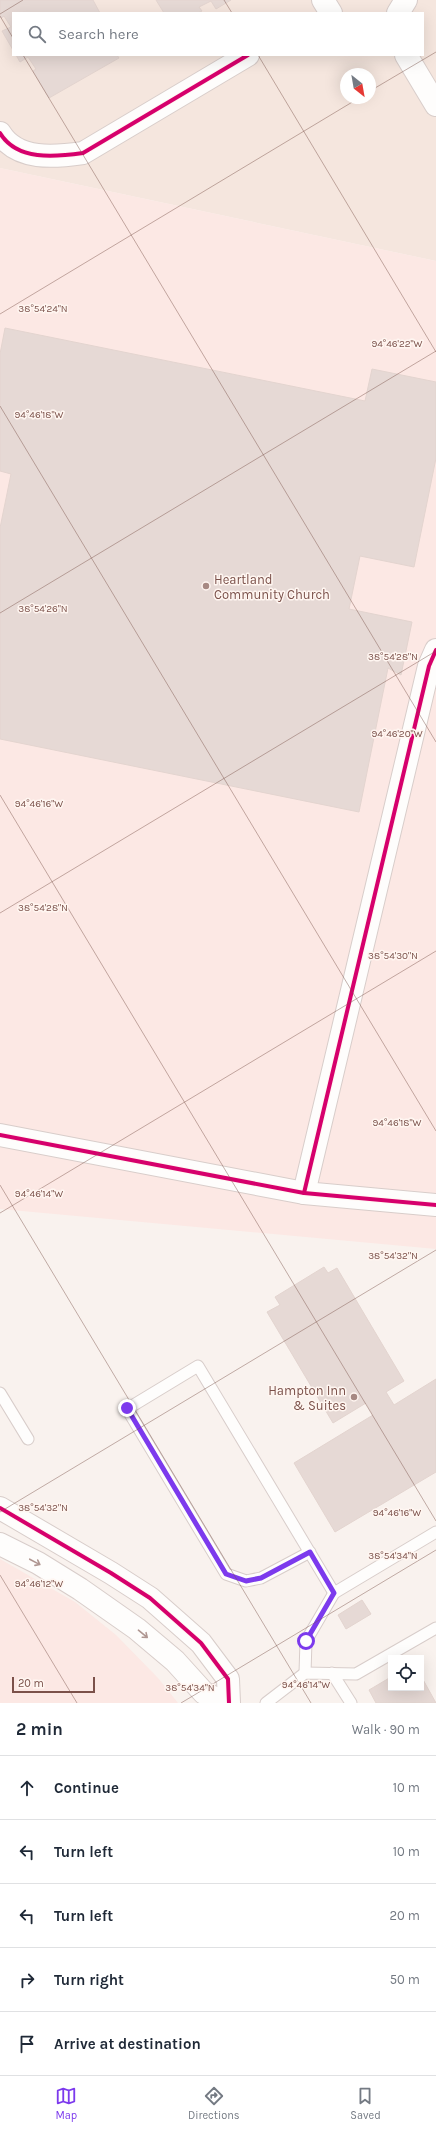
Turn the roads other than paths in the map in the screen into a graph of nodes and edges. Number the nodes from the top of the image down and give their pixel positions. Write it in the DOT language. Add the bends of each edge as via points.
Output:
graph roads {
  1 [pos="406,0"];
  2 [pos="399,12"];
  3 [pos="246,56"];
  4 [pos="407,56"];
  5 [pos="436,104"];
  6 [pos="0,133"];
  7 [pos="436,650"];
  8 [pos="0,1135"];
  9 [pos="304,1193"];
  10 [pos="436,1205"];
  11 [pos="0,1393"];
  12 [pos="28,1439"];
  13 [pos="0,1508"];
  14 [pos="436,1532"];
  15 [pos="0,1544"];
  16 [pos="310,1552"];
  17 [pos="334,1593"];
  18 [pos="436,1628"];
  19 [pos="306,1673"];
  20 [pos="332,1673"];
  21 [pos="227,1703"];
  22 [pos="266,1703"];
  23 [pos="351,1703"];
  1 -- 2 [label="street"];
  3 -- 6 [label="street" via="83,153 57,156 24,153 4,139"];
  4 -- 5 [label="street"];
  7 -- 9 [label="street" via="429,666"];
  8 -- 9 [label="street"];
  9 -- 10 [label="street"];
  11 -- 12 [label="lane"];
  13 -- 21 [label="street" via="111,1573 155,1603 201,1643 228,1679"];
  14 -- 17 [label="lane"];
  15 -- 21 [label="street, one-way" via="38,1563 80,1589 137,1629 175,1661 204,1693"];
  16 -- 16 [label="lane" via="261,1578 246,1581 226,1574 127,1408 198,1366"];
  16 -- 17 [label="lane"];
  17 -- 19 [label="lane" via="306,1641"];
  18 -- 20 [label="lane" via="356,1674"];
  19 -- 20 [label="lane"];
  19 -- 22 [label="lane"];
  20 -- 23 [label="lane"];
}
